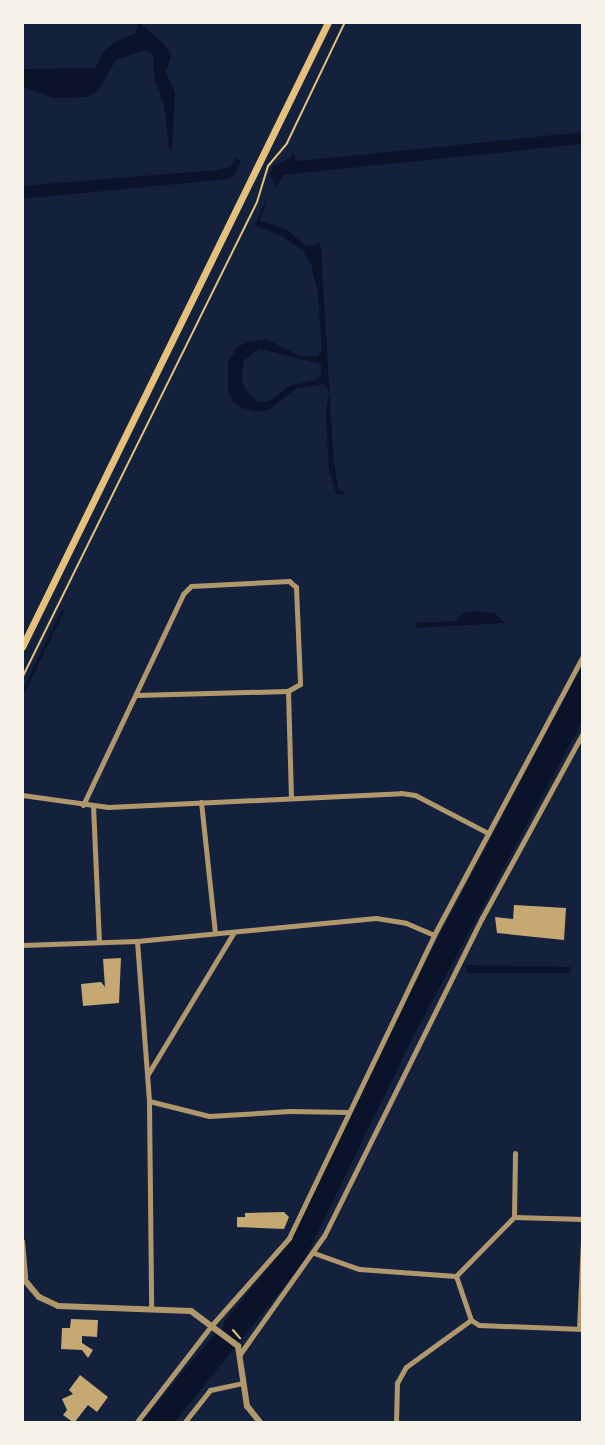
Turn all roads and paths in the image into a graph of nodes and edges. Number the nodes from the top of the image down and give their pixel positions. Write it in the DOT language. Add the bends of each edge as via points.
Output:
graph roads {
  1 [pos="328,22"];
  2 [pos="345,22"];
  3 [pos="22,647"];
  4 [pos="583,656"];
  5 [pos="22,678"];
  6 [pos="288,691"];
  7 [pos="136,695"];
  8 [pos="583,733"];
  9 [pos="22,795"];
  10 [pos="291,798"];
  11 [pos="201,802"];
  12 [pos="83,805"];
  13 [pos="93,805"];
  14 [pos="488,833"];
  15 [pos="234,931"];
  16 [pos="215,933"];
  17 [pos="434,935"];
  18 [pos="137,941"];
  19 [pos="99,942"];
  20 [pos="22,945"];
  21 [pos="148,1074"];
  22 [pos="149,1101"];
  23 [pos="348,1112"];
  24 [pos="515,1153"];
  25 [pos="514,1217"];
  26 [pos="583,1219"];
  27 [pos="22,1241"];
  28 [pos="583,1241"];
  29 [pos="314,1253"];
  30 [pos="456,1276"];
  31 [pos="24,1277"];
  32 [pos="151,1308"];
  33 [pos="471,1320"];
  34 [pos="213,1327"];
  35 [pos="581,1329"];
  36 [pos="239,1350"];
  37 [pos="242,1383"];
  38 [pos="136,1423"];
  39 [pos="184,1423"];
  40 [pos="261,1423"];
  41 [pos="396,1423"];
  1 -- 3 [label="main road"];
  2 -- 5 [label="path" via="287,143 267,170 257,202"];
  4 -- 14 [label="street"];
  6 -- 7 [label="street"];
  6 -- 7 [label="street" via="300,684 294,583 191,586"];
  6 -- 10 [label="street"];
  7 -- 12 [label="street"];
  8 -- 29 [label="street" via="482,918"];
  9 -- 12 [label="street"];
  10 -- 11 [label="street"];
  10 -- 14 [label="street" via="415,795"];
  11 -- 13 [label="street"];
  11 -- 16 [label="street"];
  12 -- 13 [label="street"];
  13 -- 19 [label="street"];
  14 -- 17 [label="street"];
  15 -- 16 [label="street"];
  15 -- 17 [label="street" via="376,918"];
  15 -- 21 [label="street"];
  16 -- 18 [label="street"];
  17 -- 23 [label="street"];
  18 -- 19 [label="street"];
  18 -- 21 [label="street"];
  19 -- 20 [label="street"];
  21 -- 22 [label="street"];
  22 -- 23 [label="street" via="209,1116"];
  22 -- 32 [label="street"];
  23 -- 34 [label="street" via="289,1238"];
  24 -- 25 [label="street"];
  25 -- 26 [label="street"];
  25 -- 30 [label="street"];
  27 -- 31 [label="street"];
  28 -- 35 [label="street"];
  29 -- 30 [label="street" via="359,1269"];
  29 -- 36 [label="street"];
  30 -- 33 [label="street"];
  31 -- 32 [label="street" via="39,1297 58,1306"];
  32 -- 34 [label="street" via="191,1311"];
  33 -- 35 [label="street" via="479,1325"];
  33 -- 41 [label="street" via="406,1367 397,1383"];
  34 -- 36 [label="street"];
  34 -- 38 [label="street"];
  36 -- 37 [label="street"];
  37 -- 39 [label="street" via="210,1390"];
  37 -- 40 [label="street" via="247,1406"];
}
